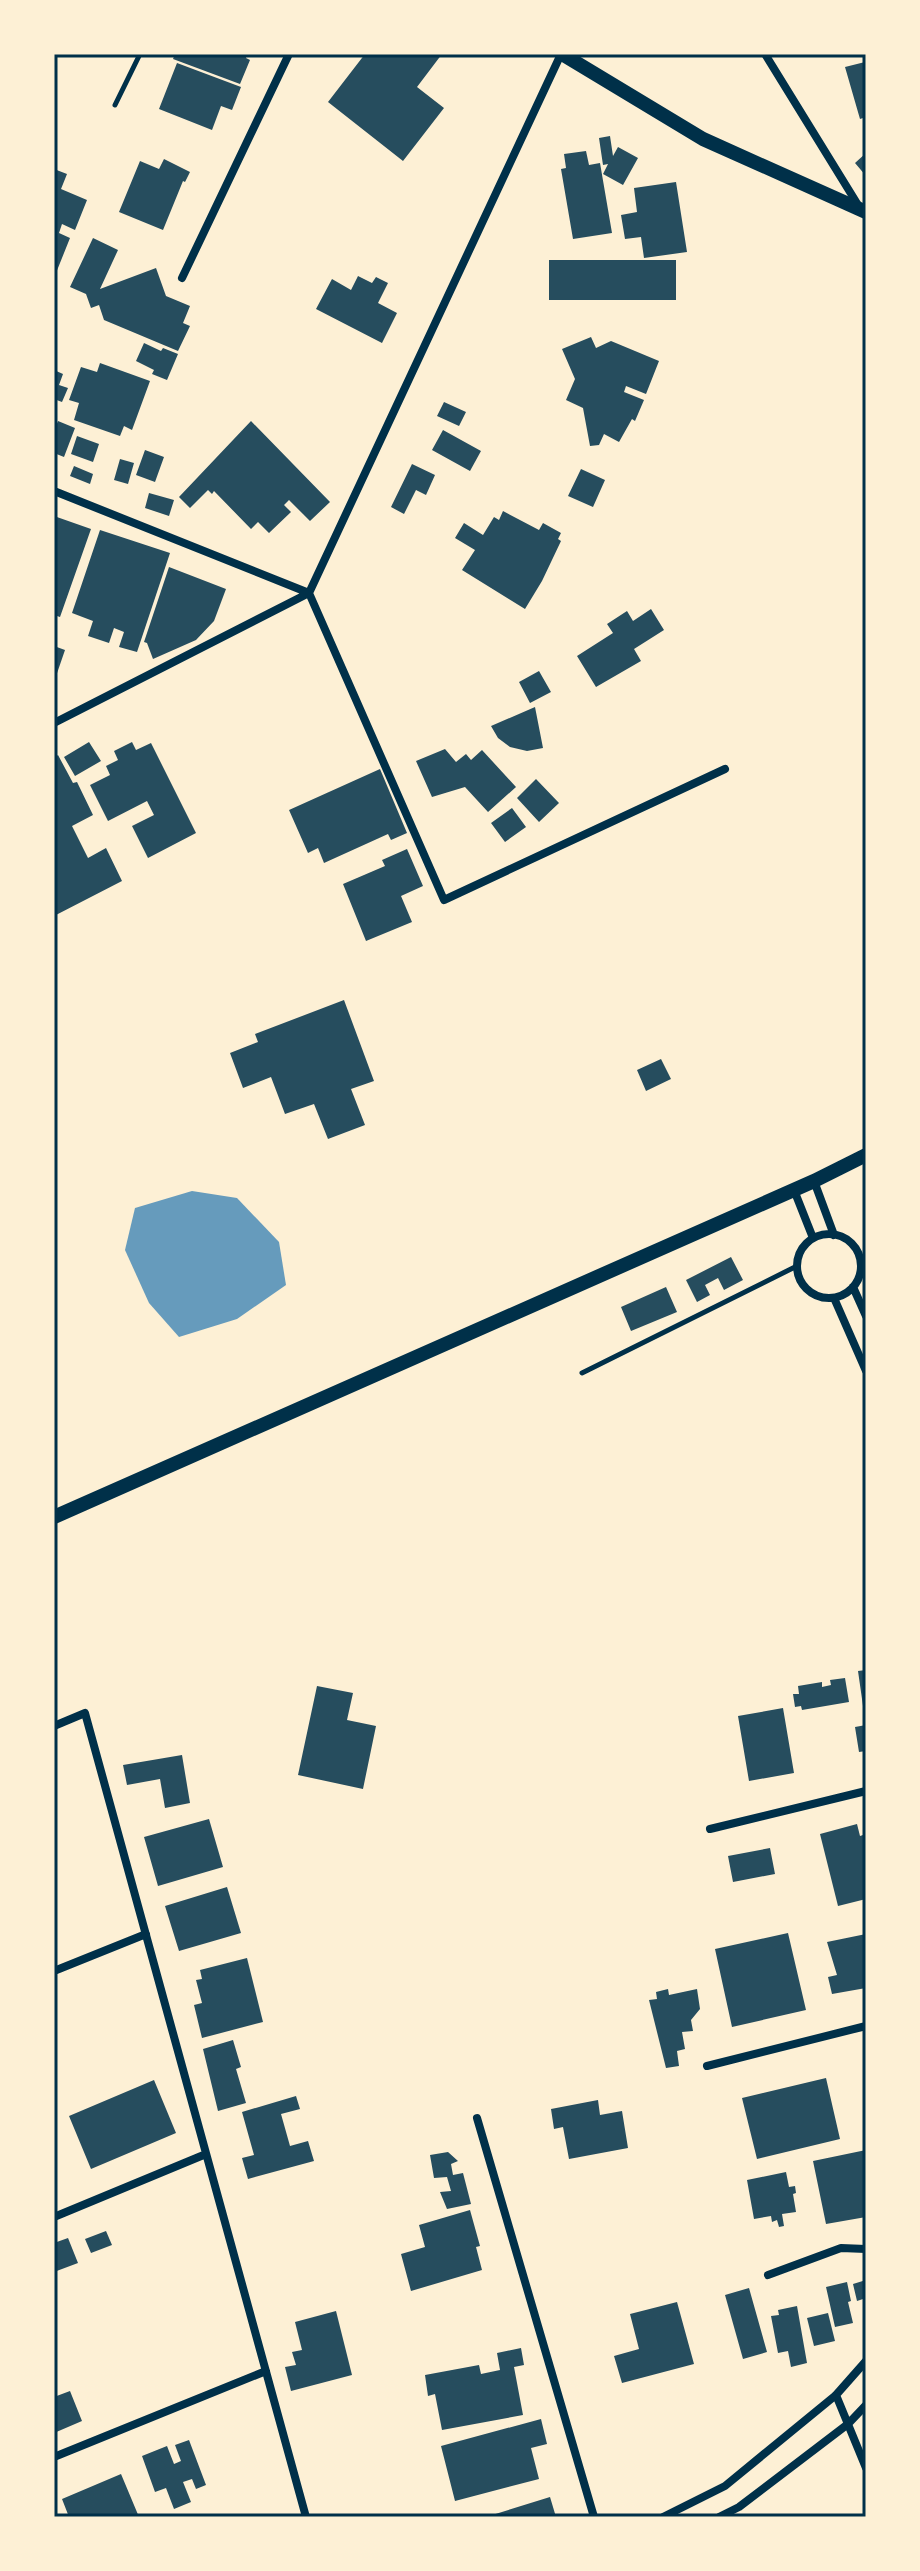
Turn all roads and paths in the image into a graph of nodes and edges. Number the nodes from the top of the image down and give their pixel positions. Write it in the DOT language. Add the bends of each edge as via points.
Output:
graph roads {
  1 [pos="140,54"];
  2 [pos="289,54"];
  3 [pos="562,54"];
  4 [pos="765,54"];
  5 [pos="115,105"];
  6 [pos="863,211"];
  7 [pos="182,278"];
  8 [pos="54,491"];
  9 [pos="309,593"];
  10 [pos="54,723"];
  11 [pos="725,769"];
  12 [pos="866,1155"];
  13 [pos="814,1181"];
  14 [pos="794,1190"];
  15 [pos="834,1235"];
  16 [pos="813,1238"];
  17 [pos="797,1266"];
  18 [pos="853,1287"];
  19 [pos="834,1298"];
  20 [pos="866,1316"];
  21 [pos="866,1371"];
  22 [pos="582,1373"];
  23 [pos="54,1517"];
  24 [pos="54,1726"];
  25 [pos="866,1791"];
  26 [pos="710,1829"];
  27 [pos="146,1934"];
  28 [pos="54,1971"];
  29 [pos="866,2026"];
  30 [pos="707,2066"];
  31 [pos="477,2118"];
  32 [pos="206,2154"];
  33 [pos="54,2217"];
  34 [pos="866,2249"];
  35 [pos="768,2275"];
  36 [pos="866,2361"];
  37 [pos="266,2371"];
  38 [pos="836,2395"];
  39 [pos="866,2405"];
  40 [pos="848,2424"];
  41 [pos="54,2457"];
  42 [pos="866,2468"];
  43 [pos="306,2517"];
  44 [pos="594,2517"];
  45 [pos="663,2517"];
  46 [pos="719,2517"];
  1 -- 5 [label="lane"];
  2 -- 7 [label="street"];
  3 -- 6 [label="street" via="703,139"];
  3 -- 9 [label="street"];
  4 -- 6 [label="street"];
  8 -- 9 [label="street"];
  9 -- 10 [label="street"];
  9 -- 11 [label="street" via="444,900"];
  12 -- 13 [label="street"];
  13 -- 14 [label="street"];
  13 -- 15 [label="street"];
  14 -- 16 [label="street"];
  14 -- 23 [label="street"];
  15 -- 16 [label="street"];
  15 -- 18 [label="street" via="845,1239 859,1256 859,1278"];
  16 -- 17 [label="street" via="798,1255"];
  17 -- 19 [label="street" via="804,1287"];
  17 -- 22 [label="lane"];
  18 -- 19 [label="street"];
  18 -- 20 [label="street"];
  19 -- 21 [label="street"];
  24 -- 27 [label="street" via="85,1713"];
  25 -- 26 [label="street"];
  27 -- 28 [label="street"];
  27 -- 32 [label="street"];
  29 -- 30 [label="street"];
  31 -- 44 [label="street"];
  32 -- 33 [label="street"];
  32 -- 37 [label="street"];
  34 -- 35 [label="street" via="841,2248"];
  36 -- 38 [label="street"];
  37 -- 41 [label="street"];
  37 -- 43 [label="street"];
  38 -- 40 [label="street"];
  38 -- 45 [label="street" via="725,2486"];
  39 -- 40 [label="street"];
  40 -- 42 [label="street"];
  40 -- 46 [label="street"];
}
